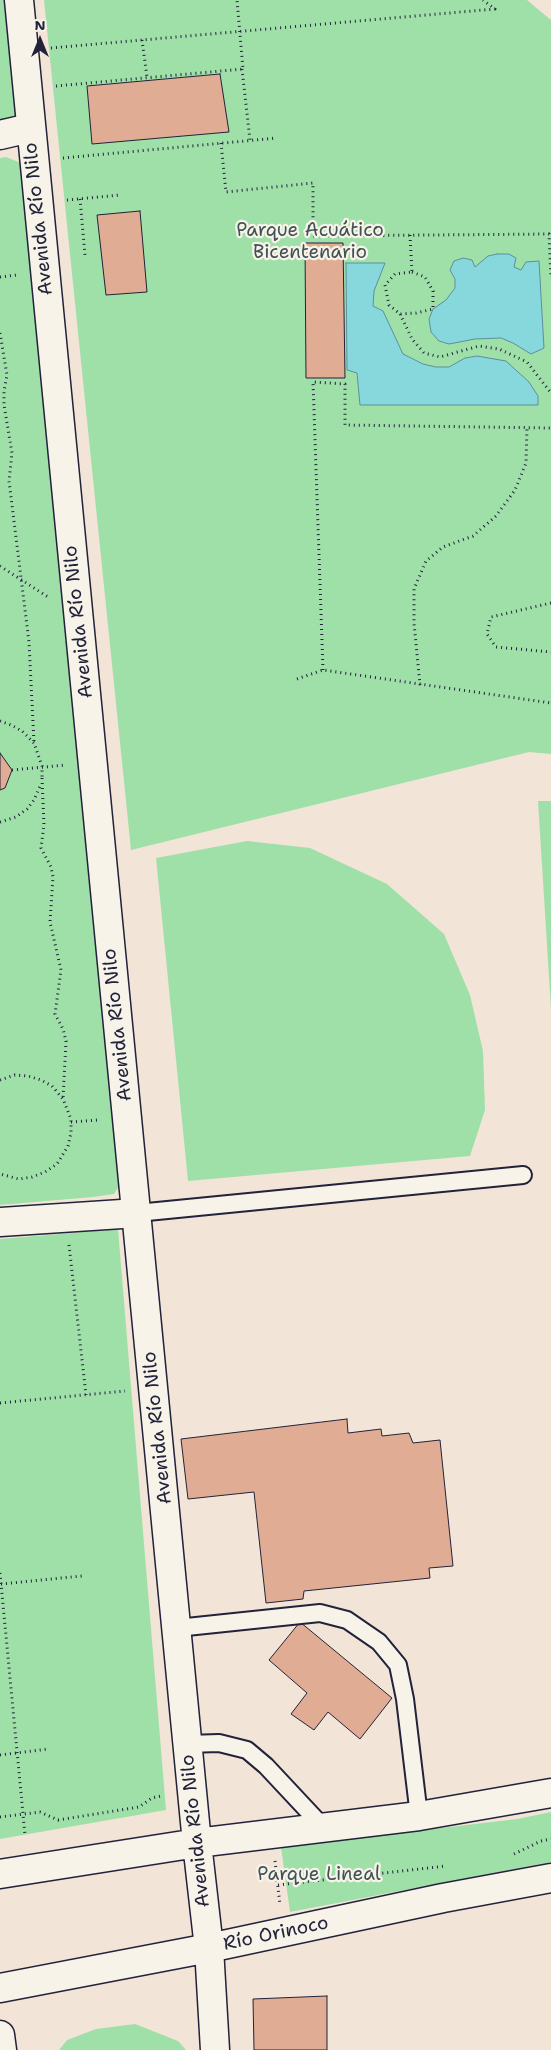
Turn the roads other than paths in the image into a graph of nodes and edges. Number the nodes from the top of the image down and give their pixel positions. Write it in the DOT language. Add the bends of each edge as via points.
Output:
graph roads {
  1 [pos="18,0"];
  2 [pos="30,128"];
  3 [pos="0,135"];
  4 [pos="523,1175"];
  5 [pos="137,1213"];
  6 [pos="0,1222"];
  7 [pos="177,1628"];
  8 [pos="188,1744"];
  9 [pos="551,1793"];
  10 [pos="419,1816"];
  11 [pos="324,1828"];
  12 [pos="197,1843"];
  13 [pos="0,1874"];
  14 [pos="551,1878"];
  15 [pos="209,1948"];
  16 [pos="0,1988"];
  17 [pos="0,2035"];
  18 [pos="2,2050"];
  19 [pos="215,2050"];
  1 -- 2 [label="street, Avenida Río Nilo"];
  2 -- 3 [label="street"];
  2 -- 5 [label="street, Avenida Río Nilo"];
  4 -- 5 [label="lane"];
  5 -- 6 [label="street"];
  5 -- 7 [label="street, Avenida Río Nilo"];
  7 -- 8 [label="street, Avenida Río Nilo"];
  7 -- 10 [label="lane" via="320,1614 346,1620 379,1642 398,1665"];
  8 -- 11 [label="lane" via="219,1743 247,1750"];
  8 -- 12 [label="street, Avenida Río Nilo"];
  9 -- 10 [label="street"];
  10 -- 11 [label="street"];
  11 -- 12 [label="street"];
  12 -- 13 [label="street"];
  12 -- 15 [label="street, Avenida Río Nilo"];
  14 -- 15 [label="street, Río Orinoco"];
  15 -- 16 [label="street, Río Orinoco"];
  15 -- 19 [label="street, Avenida Río Nilo"];
  17 -- 18 [label="street"];
}
